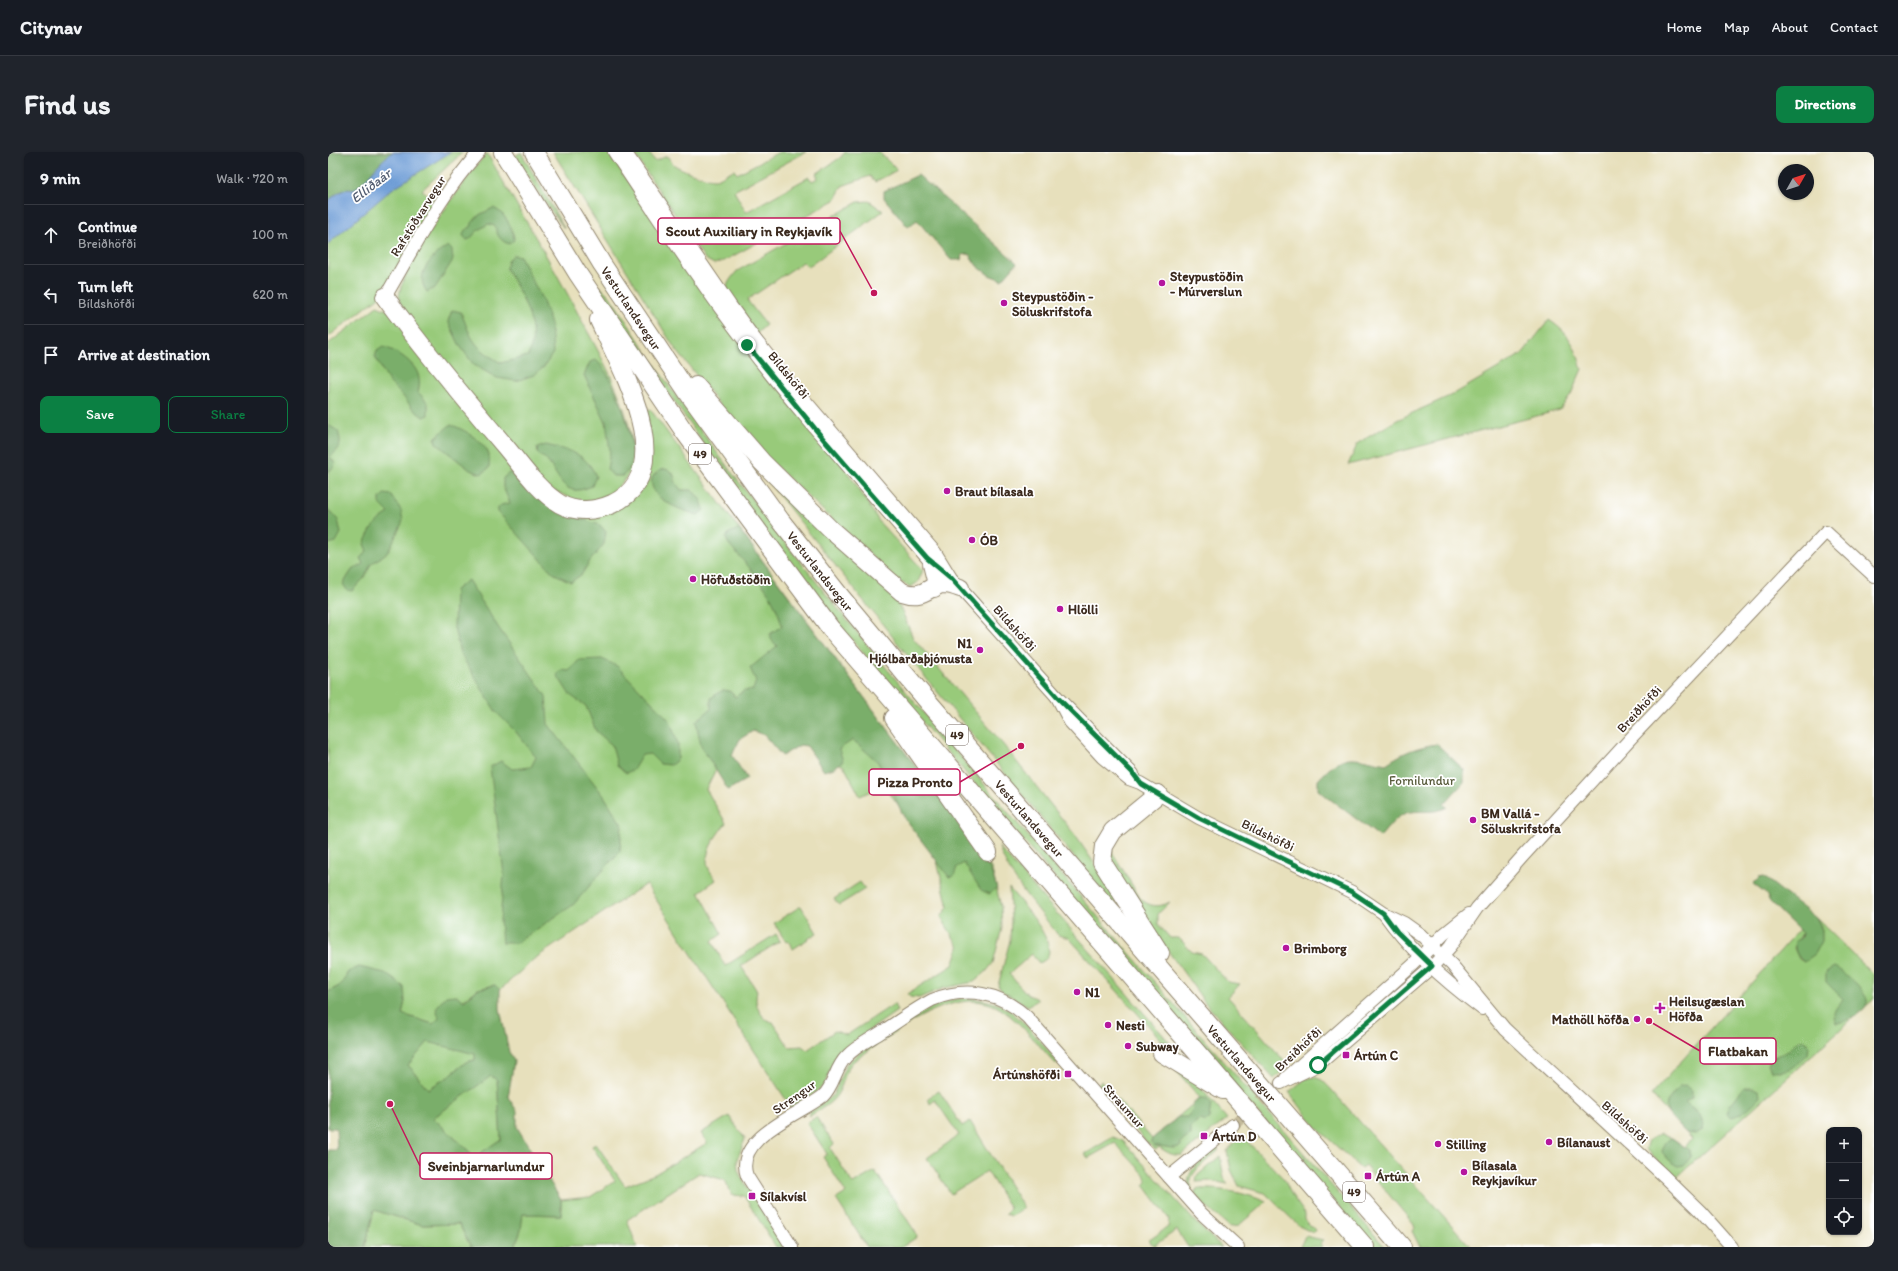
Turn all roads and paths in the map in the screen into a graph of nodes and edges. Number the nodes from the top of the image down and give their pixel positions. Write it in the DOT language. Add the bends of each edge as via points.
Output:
graph roads {
  1 [pos="478,152"];
  2 [pos="534,152"];
  3 [pos="614,152"];
  4 [pos="626,152"];
  5 [pos="506,158"];
  6 [pos="578,274"];
  7 [pos="385,297"];
  8 [pos="634,314"];
  9 [pos="932,564"];
  10 [pos="1874,576"];
  11 [pos="955,583"];
  12 [pos="934,588"];
  13 [pos="831,629"];
  14 [pos="1158,794"];
  15 [pos="988,852"];
  16 [pos="1477,908"];
  17 [pos="1383,913"];
  18 [pos="1432,946"];
  19 [pos="1422,956"];
  20 [pos="1442,956"];
  21 [pos="1432,966"];
  22 [pos="984,994"];
  23 [pos="1195,1007"];
  24 [pos="1497,1021"];
  25 [pos="1162,1053"];
  26 [pos="1234,1097"];
  27 [pos="1233,1125"];
  28 [pos="1170,1177"];
  29 [pos="792,1247"];
  30 [pos="1238,1247"];
  31 [pos="1365,1247"];
  32 [pos="1402,1247"];
  33 [pos="1732,1247"];
  1 -- 7 [label="street, Rafstöðvarvegur" via="439,206"];
  2 -- 8 [label="highway, Vesturlandsvegur / 49"];
  3 -- 9 [label="street, Bíldshöfði" via="742,338 825,441"];
  4 -- 11 [label="street, Bíldshöfði" via="747,327 791,384 935,552"];
  5 -- 6 [label="highway, Vesturlandsvegur / 49"];
  6 -- 7 [label="highway" via="636,405 644,438 645,453 637,482 626,495 613,504 594,510 575,510 560,504 541,488 406,326"];
  6 -- 13 [label="highway, Vesturlandsvegur / 49" via="686,434"];
  8 -- 12 [label="highway" via="762,462 830,529 902,592 919,595"];
  8 -- 23 [label="highway, Vesturlandsvegur / 49" via="781,521 840,596 925,698"];
  9 -- 11 [label="street, Bíldshöfði"];
  9 -- 12 [label="highway" via="936,580"];
  10 -- 16 [label="street, Breiðhöfði" via="1826,532 1626,744"];
  11 -- 12 [label="highway" via="942,584"];
  11 -- 14 [label="street, Bíldshöfði" via="1057,697 1070,722 1102,757 1129,779"];
  13 -- 15 [label="highway"];
  13 -- 26 [label="highway, Vesturlandsvegur / 49"];
  14 -- 17 [label="street, Bíldshöfði" via="1199,818 1352,892"];
  14 -- 23 [label="highway" via="1114,831 1104,846 1102,862"];
  16 -- 18 [label="street, Breiðhöfði"];
  16 -- 20 [label="street, Breiðhöfði" via="1465,928"];
  17 -- 18 [label="street, Bíldshöfði" via="1404,923"];
  17 -- 19 [label="street, Bíldshöfði" via="1397,932"];
  18 -- 19 [label="street, Breiðhöfði"];
  18 -- 20 [label="street, Bíldshöfði"];
  19 -- 21 [label="street, Bíldshöfði"];
  19 -- 21 [label="street, Breiðhöfði" via="1281,1083 1318,1065"];
  20 -- 21 [label="street, Breiðhöfði"];
  20 -- 24 [label="street, Bíldshöfði"];
  21 -- 24 [label="street, Bíldshöfði"];
  22 -- 28 [label="street, Straumur" via="1014,1006 1027,1017"];
  22 -- 29 [label="street, Strengur" via="965,992 932,1000 860,1046 841,1063 823,1096 764,1135 750,1148 745,1161 747,1176"];
  23 -- 32 [label="highway, Vesturlandsvegur / 49"];
  24 -- 33 [label="street, Bíldshöfði" via="1664,1176"];
  25 -- 26 [label="highway"];
  26 -- 31 [label="highway, Vesturlandsvegur / 49"];
  27 -- 28 [label="street"];
  28 -- 30 [label="street, Straumur" via="1201,1213"];
}
